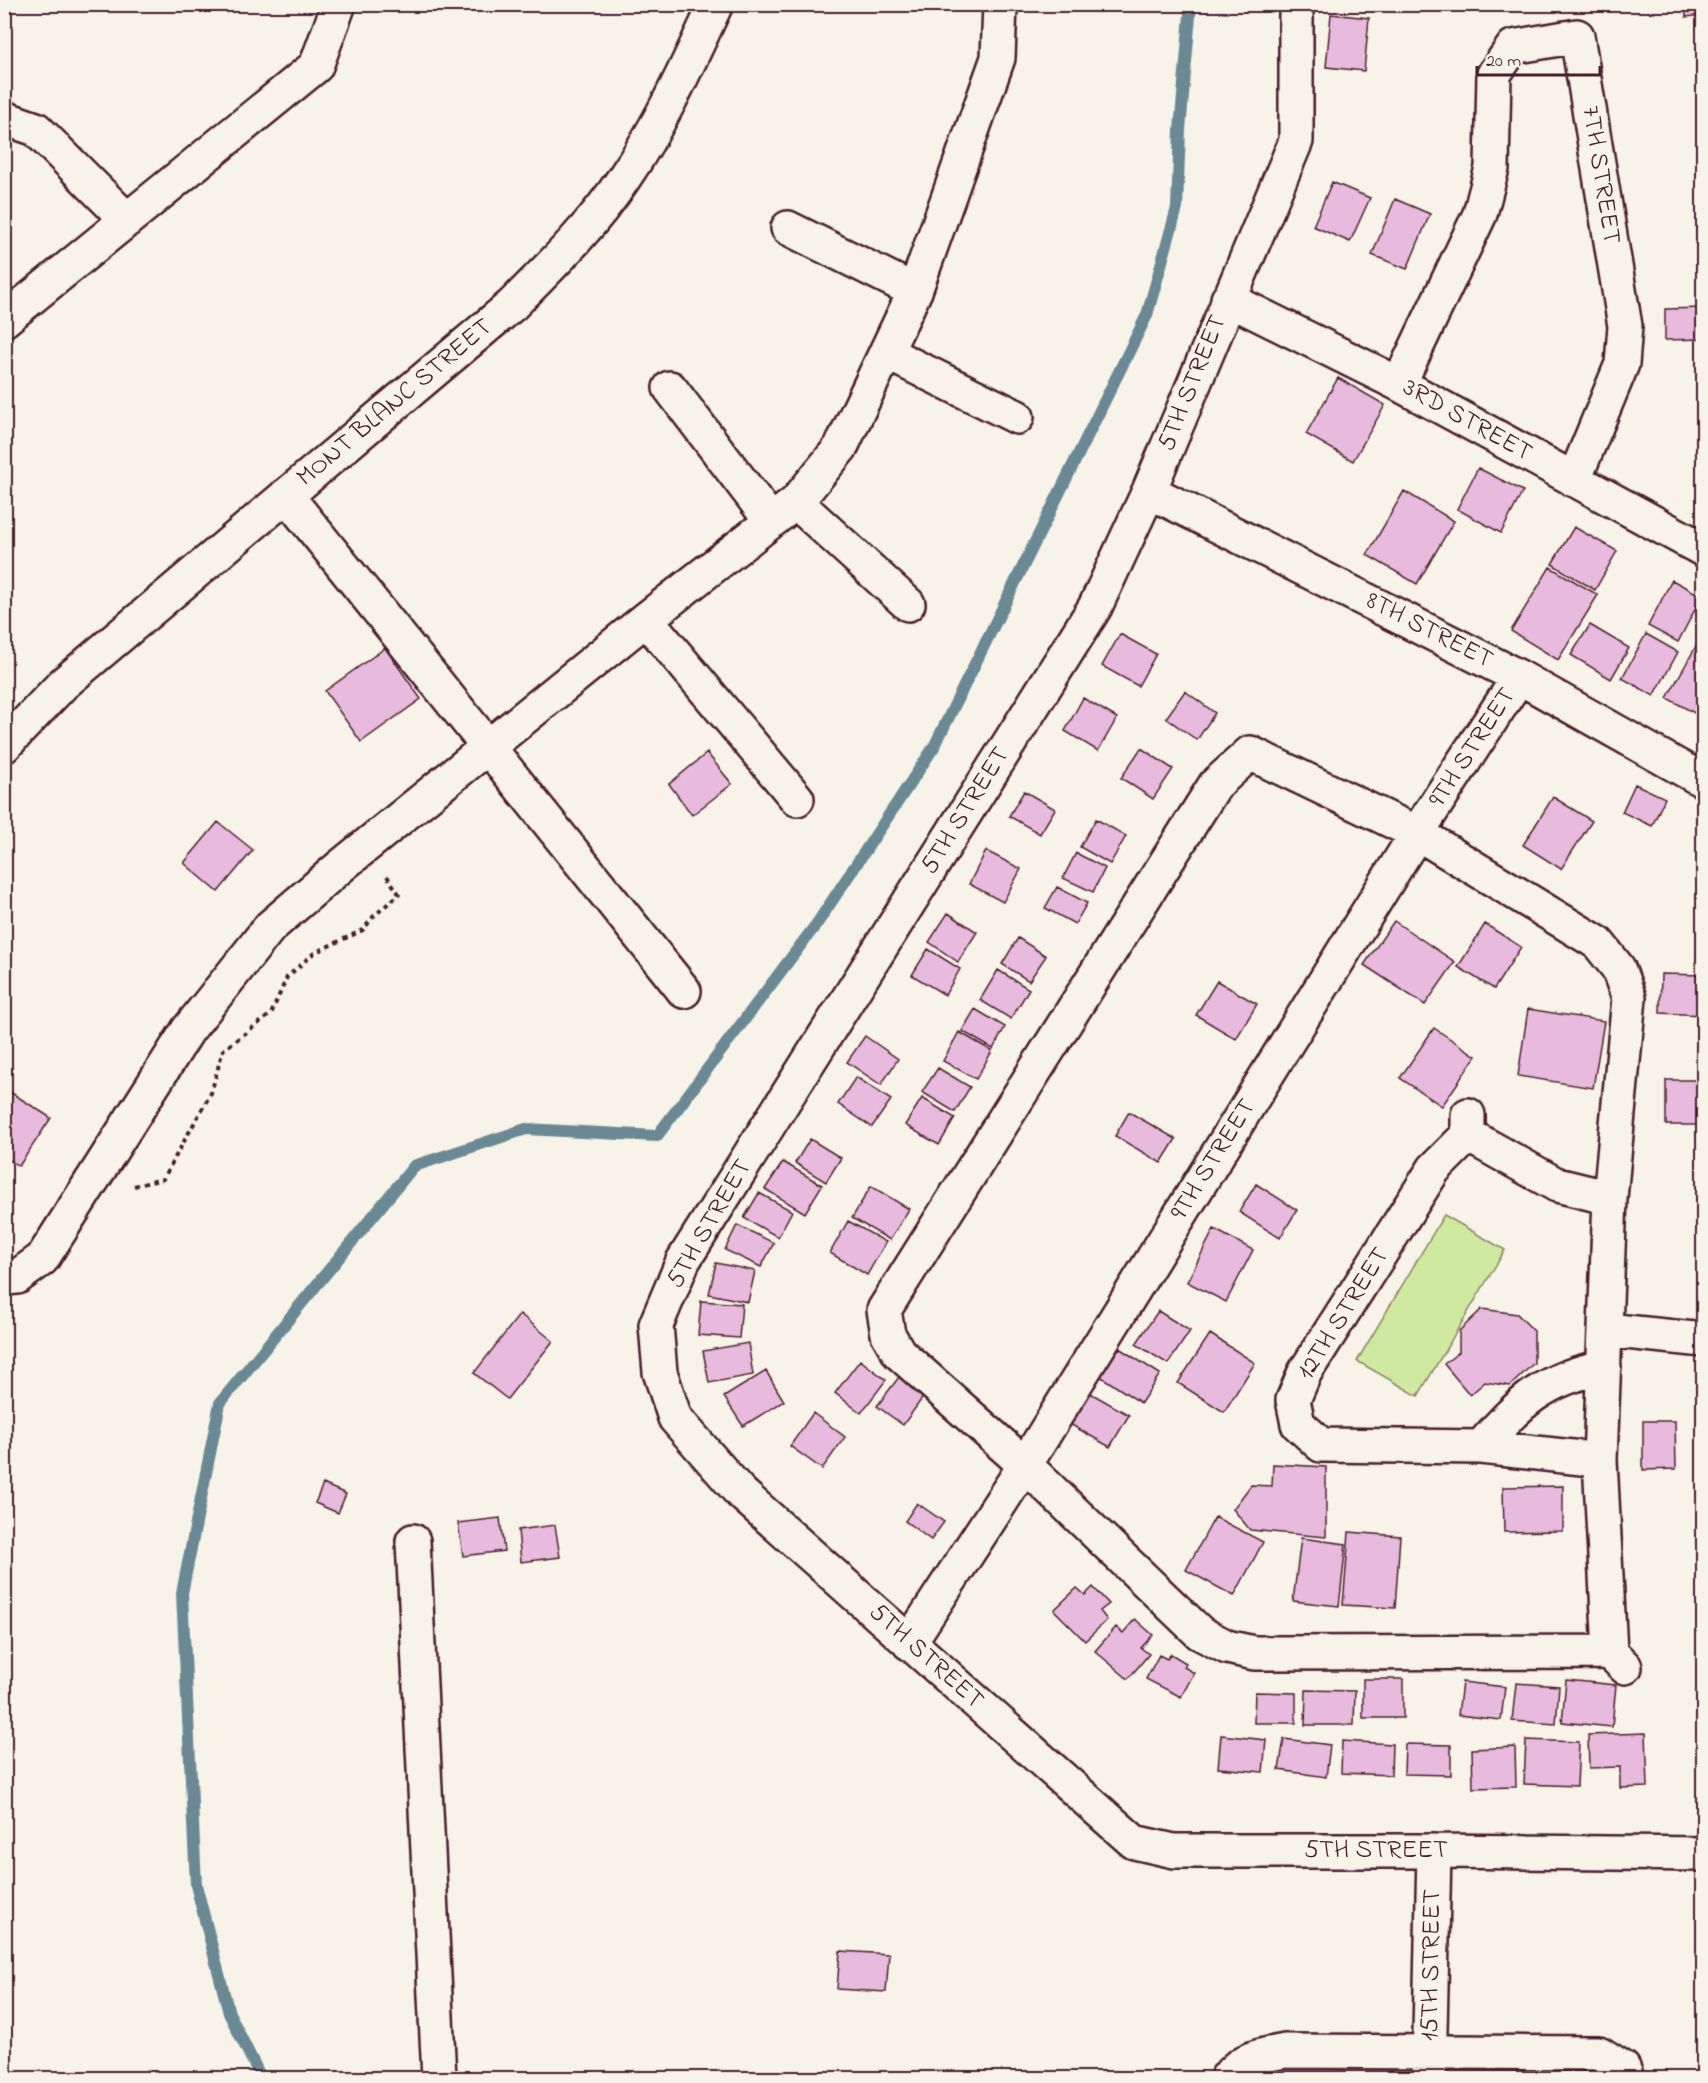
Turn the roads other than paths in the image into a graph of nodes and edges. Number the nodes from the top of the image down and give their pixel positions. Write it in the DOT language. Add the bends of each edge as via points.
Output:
graph roads {
  1 [pos="339,4"];
  2 [pos="716,4"];
  3 [pos="1000,4"];
  4 [pos="1296,4"];
  5 [pos="4,118"];
  6 [pos="127,220"];
  7 [pos="788,228"];
  8 [pos="915,291"];
  9 [pos="1228,299"];
  10 [pos="4,320"];
  11 [pos="887,354"];
  12 [pos="1399,384"];
  13 [pos="670,388"];
  14 [pos="1017,417"];
  15 [pos="1574,480"];
  16 [pos="1149,491"];
  17 [pos="286,495"];
  18 [pos="783,511"];
  19 [pos="1704,550"];
  20 [pos="908,604"];
  21 [pos="646,619"];
  22 [pos="1520,677"];
  23 [pos="4,746"];
  24 [pos="489,747"];
  25 [pos="1704,781"];
  26 [pos="797,800"];
  27 [pos="1417,832"];
  28 [pos="684,991"];
  29 [pos="1610,1198"];
  30 [pos="4,1278"];
  31 [pos="1606,1329"];
  32 [pos="1704,1340"];
  33 [pos="1604,1367"];
  34 [pos="1481,1447"];
  35 [pos="1600,1460"];
  36 [pos="1025,1465"];
  37 [pos="413,1541"];
  38 [pos="909,1643"];
  39 [pos="1434,1851"];
  40 [pos="1704,1854"];
  41 [pos="1430,2066"];
  42 [pos="439,2079"];
  43 [pos="1227,2079"];
  44 [pos="1627,2079"];
  1 -- 6 [label="street" via="316,66"];
  2 -- 17 [label="street, MONT BLANC STREET" via="675,93 624,179 568,250 512,305"];
  3 -- 8 [label="street" via="998,58"];
  4 -- 9 [label="street, 5TH STREET" via="1296,141"];
  5 -- 6 [label="street" via="36,129"];
  6 -- 10 [label="street"];
  7 -- 8 [label="street"];
  8 -- 11 [label="street"];
  9 -- 12 [label="street, 3RD STREET"];
  9 -- 16 [label="street, 5TH STREET"];
  11 -- 14 [label="street"];
  11 -- 18 [label="street" via="841,447"];
  12 -- 15 [label="street, 3RD STREET"];
  12 -- 15 [label="street, 7TH STREET" via="1480,214 1492,168 1494,74 1513,47 1577,36 1625,326 1622,364"];
  13 -- 18 [label="street"];
  15 -- 19 [label="street, 3RD STREET"];
  16 -- 22 [label="street, 8TH STREET"];
  16 -- 38 [label="street, 5TH STREET" via="1095,607 683,1261 656,1325 660,1372 675,1418 740,1492"];
  17 -- 23 [label="street, MONT BLANC STREET" via="63,684"];
  17 -- 24 [label="street"];
  18 -- 20 [label="street"];
  18 -- 21 [label="street"];
  21 -- 24 [label="street"];
  21 -- 26 [label="street"];
  22 -- 25 [label="street, 8TH STREET"];
  22 -- 27 [label="street, 9TH STREET"];
  24 -- 28 [label="street"];
  24 -- 30 [label="street" via="270,927 188,1030 42,1259 17,1277"];
  27 -- 29 [label="street" via="1598,943 1618,968 1629,998"];
  27 -- 36 [label="street, 9TH STREET"];
  27 -- 36 [label="street" via="1249,744 1215,785 885,1310 888,1334 899,1353"];
  29 -- 31 [label="street"];
  29 -- 34 [label="street, 12TH STREET" via="1557,1185 1468,1125 1434,1169 1305,1372 1293,1400 1298,1424 1321,1444"];
  31 -- 32 [label="street"];
  31 -- 33 [label="street"];
  33 -- 34 [label="street" via="1579,1372 1543,1388 1524,1401"];
  33 -- 35 [label="street"];
  34 -- 35 [label="street, 12TH STREET"];
  35 -- 36 [label="street" via="1617,1659 1254,1653 1227,1647 1200,1633"];
  36 -- 38 [label="street, 9TH STREET"];
  37 -- 42 [label="street"];
  38 -- 39 [label="street, 5TH STREET" via="1134,1842 1174,1851"];
  39 -- 40 [label="street, 5TH STREET"];
  39 -- 41 [label="street, 15TH STREET"];
  41 -- 43 [label="street" via="1285,2051 1253,2056 1233,2069"];
  41 -- 44 [label="street" via="1599,2053 1623,2068"];
}
